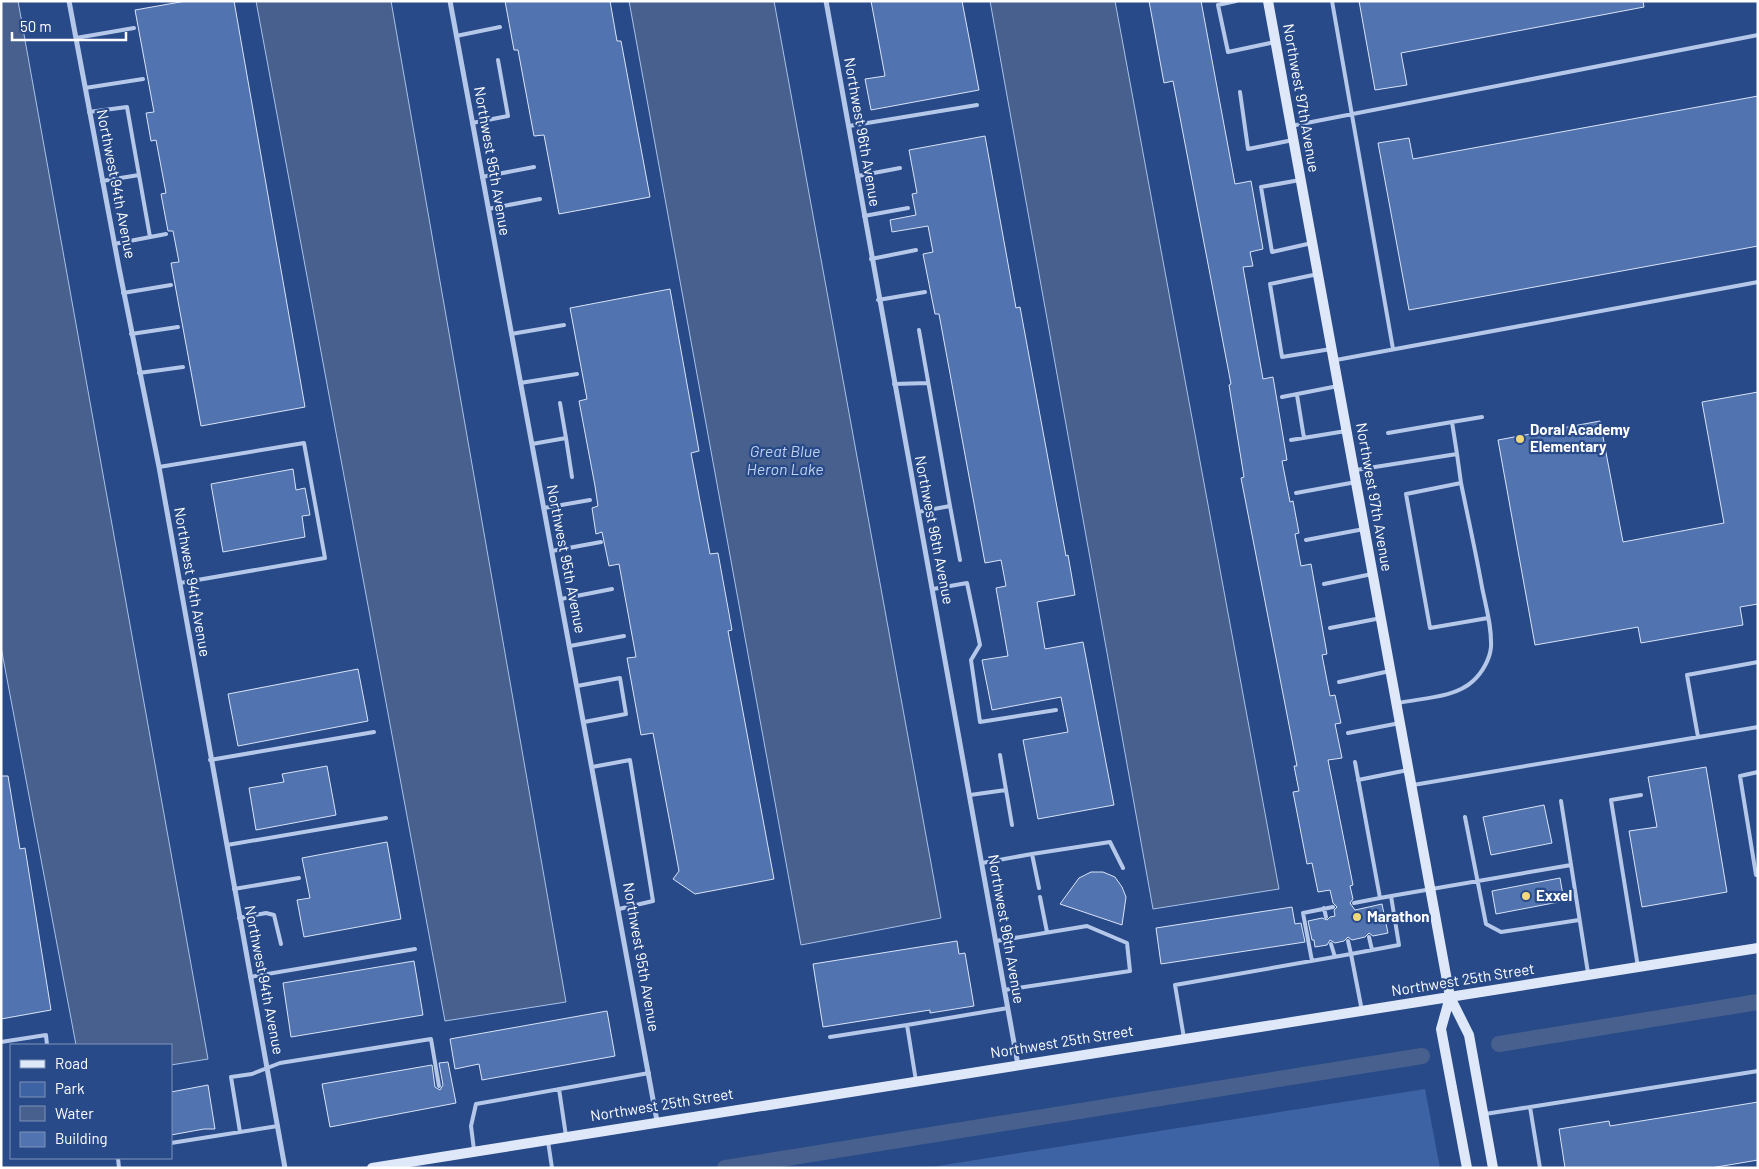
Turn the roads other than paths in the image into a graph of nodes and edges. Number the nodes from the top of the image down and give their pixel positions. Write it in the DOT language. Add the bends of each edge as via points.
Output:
graph roads {
  1 [pos="69,1"];
  2 [pos="450,1"];
  3 [pos="826,1"];
  4 [pos="1236,1"];
  5 [pos="1268,1"];
  6 [pos="1332,1"];
  7 [pos="500,27"];
  8 [pos="134,28"];
  9 [pos="1758,35"];
  10 [pos="456,36"];
  11 [pos="76,38"];
  12 [pos="1276,42"];
  13 [pos="498,60"];
  14 [pos="143,79"];
  15 [pos="85,88"];
  16 [pos="1240,92"];
  17 [pos="977,105"];
  18 [pos="90,112"];
  19 [pos="1351,115"];
  20 [pos="472,123"];
  21 [pos="849,126"];
  22 [pos="1290,127"];
  23 [pos="1293,140"];
  24 [pos="534,168"];
  25 [pos="900,168"];
  26 [pos="138,175"];
  27 [pos="858,176"];
  28 [pos="482,177"];
  29 [pos="1300,180"];
  30 [pos="102,181"];
  31 [pos="540,200"];
  32 [pos="908,208"];
  33 [pos="488,209"];
  34 [pos="864,216"];
  35 [pos="166,234"];
  36 [pos="150,237"];
  37 [pos="1312,243"];
  38 [pos="114,244"];
  39 [pos="916,250"];
  40 [pos="871,259"];
  41 [pos="1318,274"];
  42 [pos="1758,282"];
  43 [pos="171,285"];
  44 [pos="123,292"];
  45 [pos="925,292"];
  46 [pos="878,300"];
  47 [pos="564,324"];
  48 [pos="178,327"];
  49 [pos="919,330"];
  50 [pos="132,334"];
  51 [pos="511,334"];
  52 [pos="1331,349"];
  53 [pos="1393,349"];
  54 [pos="1334,360"];
  55 [pos="183,367"];
  56 [pos="139,373"];
  57 [pos="577,374"];
  58 [pos="520,383"];
  59 [pos="928,383"];
  60 [pos="894,384"];
  61 [pos="1338,386"];
  62 [pos="1297,394"];
  63 [pos="1282,397"];
  64 [pos="560,403"];
  65 [pos="1482,417"];
  66 [pos="1452,422"];
  67 [pos="1346,431"];
  68 [pos="1388,433"];
  69 [pos="566,438"];
  70 [pos="1304,438"];
  71 [pos="1291,440"];
  72 [pos="532,444"];
  73 [pos="1457,454"];
  74 [pos="159,467"];
  75 [pos="1353,470"];
  76 [pos="572,477"];
  77 [pos="1356,482"];
  78 [pos="1462,483"];
  79 [pos="1296,493"];
  80 [pos="590,500"];
  81 [pos="950,506"];
  82 [pos="544,508"];
  83 [pos="918,512"];
  84 [pos="1364,529"];
  85 [pos="1306,540"];
  86 [pos="601,542"];
  87 [pos="552,551"];
  88 [pos="960,560"];
  89 [pos="1372,574"];
  90 [pos="180,583"];
  91 [pos="1324,584"];
  92 [pos="612,589"];
  93 [pos="933,589"];
  94 [pos="561,599"];
  95 [pos="1381,618"];
  96 [pos="1488,618"];
  97 [pos="1330,628"];
  98 [pos="624,636"];
  99 [pos="570,646"];
  100 [pos="1758,662"];
  101 [pos="1390,672"];
  102 [pos="1339,682"];
  103 [pos="577,686"];
  104 [pos="1396,703"];
  105 [pos="1056,710"];
  106 [pos="584,722"];
  107 [pos="1400,723"];
  108 [pos="1758,727"];
  109 [pos="374,732"];
  110 [pos="1348,733"];
  111 [pos="1698,737"];
  112 [pos="1000,755"];
  113 [pos="210,760"];
  114 [pos="1355,762"];
  115 [pos="592,767"];
  116 [pos="1408,770"];
  117 [pos="1758,772"];
  118 [pos="1358,780"];
  119 [pos="1411,785"];
  120 [pos="1006,790"];
  121 [pos="970,795"];
  122 [pos="1641,795"];
  123 [pos="1560,802"];
  124 [pos="1465,817"];
  125 [pos="386,818"];
  126 [pos="1012,825"];
  127 [pos="227,845"];
  128 [pos="1032,854"];
  129 [pos="982,863"];
  130 [pos="1571,865"];
  131 [pos="1123,868"];
  132 [pos="1758,875"];
  133 [pos="298,878"];
  134 [pos="1476,881"];
  135 [pos="234,888"];
  136 [pos="1039,888"];
  137 [pos="1430,889"];
  138 [pos="1391,896"];
  139 [pos="1040,897"];
  140 [pos="1380,898"];
  141 [pos="1362,901"];
  142 [pos="1354,903"];
  143 [pos="1334,907"];
  144 [pos="1324,908"];
  145 [pos="1363,908"];
  146 [pos="619,909"];
  147 [pos="1326,917"];
  148 [pos="239,918"];
  149 [pos="1579,920"];
  150 [pos="1047,932"];
  151 [pos="1369,937"];
  152 [pos="996,941"];
  153 [pos="1348,941"];
  154 [pos="281,944"];
  155 [pos="1332,944"];
  156 [pos="1758,948"];
  157 [pos="415,949"];
  158 [pos="1372,950"];
  159 [pos="1351,954"];
  160 [pos="1335,958"];
  161 [pos="1312,961"];
  162 [pos="1638,967"];
  163 [pos="1588,975"];
  164 [pos="250,976"];
  165 [pos="1004,990"];
  166 [pos="1450,997"];
  167 [pos="1008,1008"];
  168 [pos="1362,1011"];
  169 [pos="907,1025"];
  170 [pos="830,1037"];
  171 [pos="1184,1038"];
  172 [pos="1,1042"];
  173 [pos="47,1044"];
  174 [pos="1018,1065"];
  175 [pos="268,1068"];
  176 [pos="1758,1071"];
  177 [pos="649,1073"];
  178 [pos="916,1081"];
  179 [pos="439,1086"];
  180 [pos="559,1089"];
  181 [pos="1530,1107"];
  182 [pos="1484,1114"];
  183 [pos="657,1122"];
  184 [pos="278,1126"];
  185 [pos="240,1132"];
  186 [pos="566,1136"];
  187 [pos="547,1139"];
  188 [pos="172,1143"];
  189 [pos="474,1151"];
  190 [pos="285,1168"];
  191 [pos="372,1168"];
  192 [pos="552,1168"];
  193 [pos="1466,1168"];
  194 [pos="1494,1168"];
  195 [pos="1540,1168"];
  1 -- 11 [label="street, Northwest 94th Avenue"];
  2 -- 10 [label="street, Northwest 95th Avenue"];
  3 -- 21 [label="street, Northwest 96th Avenue"];
  4 -- 12 [label="lane" via="1218,5 1228,52"];
  5 -- 12 [label="main road, Northwest 97th Avenue"];
  6 -- 19 [label="lane"];
  7 -- 10 [label="lane"];
  8 -- 11 [label="lane"];
  9 -- 19 [label="lane"];
  10 -- 20 [label="street, Northwest 95th Avenue"];
  11 -- 15 [label="street, Northwest 94th Avenue"];
  12 -- 22 [label="main road, Northwest 97th Avenue"];
  13 -- 20 [label="lane" via="508,116"];
  14 -- 15 [label="lane"];
  15 -- 18 [label="street, Northwest 94th Avenue"];
  16 -- 23 [label="lane" via="1248,149"];
  17 -- 21 [label="lane"];
  18 -- 26 [label="lane" via="127,107"];
  18 -- 30 [label="street, Northwest 94th Avenue"];
  19 -- 22 [label="lane"];
  19 -- 53 [label="lane"];
  20 -- 28 [label="street, Northwest 95th Avenue"];
  21 -- 27 [label="street, Northwest 96th Avenue"];
  22 -- 23 [label="main road, Northwest 97th Avenue"];
  23 -- 29 [label="main road, Northwest 97th Avenue"];
  24 -- 28 [label="lane"];
  25 -- 27 [label="lane"];
  26 -- 30 [label="lane"];
  26 -- 36 [label="lane"];
  27 -- 34 [label="street, Northwest 96th Avenue"];
  28 -- 33 [label="street, Northwest 95th Avenue"];
  29 -- 37 [label="main road, Northwest 97th Avenue"];
  29 -- 37 [label="lane" via="1261,187 1272,252"];
  30 -- 38 [label="street, Northwest 94th Avenue"];
  31 -- 33 [label="lane"];
  32 -- 34 [label="lane"];
  33 -- 51 [label="street, Northwest 95th Avenue"];
  34 -- 40 [label="street, Northwest 96th Avenue"];
  35 -- 36 [label="lane"];
  36 -- 38 [label="lane"];
  37 -- 41 [label="main road, Northwest 97th Avenue"];
  38 -- 44 [label="street, Northwest 94th Avenue"];
  39 -- 40 [label="lane"];
  40 -- 46 [label="street, Northwest 96th Avenue"];
  41 -- 52 [label="main road, Northwest 97th Avenue"];
  41 -- 52 [label="lane" via="1270,284 1282,358"];
  42 -- 53 [label="lane"];
  43 -- 44 [label="lane"];
  44 -- 50 [label="street, Northwest 94th Avenue"];
  45 -- 46 [label="lane"];
  46 -- 60 [label="street, Northwest 96th Avenue"];
  47 -- 51 [label="lane"];
  48 -- 50 [label="lane"];
  49 -- 59 [label="lane"];
  50 -- 56 [label="street, Northwest 94th Avenue"];
  51 -- 58 [label="street, Northwest 95th Avenue"];
  52 -- 54 [label="main road, Northwest 97th Avenue"];
  53 -- 54 [label="lane"];
  54 -- 61 [label="main road, Northwest 97th Avenue"];
  55 -- 56 [label="lane"];
  56 -- 74 [label="street, Northwest 94th Avenue"];
  57 -- 58 [label="lane"];
  58 -- 72 [label="street, Northwest 95th Avenue"];
  59 -- 60 [label="lane"];
  59 -- 81 [label="lane"];
  60 -- 83 [label="street, Northwest 96th Avenue"];
  61 -- 62 [label="lane"];
  61 -- 67 [label="main road, Northwest 97th Avenue"];
  62 -- 63 [label="lane"];
  62 -- 70 [label="lane"];
  64 -- 69 [label="lane"];
  65 -- 66 [label="lane"];
  66 -- 68 [label="lane"];
  66 -- 73 [label="lane"];
  67 -- 70 [label="lane"];
  67 -- 75 [label="main road, Northwest 97th Avenue"];
  69 -- 72 [label="lane"];
  69 -- 76 [label="lane"];
  70 -- 71 [label="lane"];
  72 -- 82 [label="street, Northwest 95th Avenue"];
  73 -- 75 [label="lane"];
  73 -- 78 [label="lane"];
  74 -- 90 [label="street, Northwest 94th Avenue"];
  74 -- 90 [label="lane" via="304,443 325,558"];
  75 -- 77 [label="main road, Northwest 97th Avenue"];
  77 -- 79 [label="lane"];
  77 -- 84 [label="main road, Northwest 97th Avenue"];
  78 -- 96 [label="lane"];
  78 -- 96 [label="lane" via="1406,494 1430,628"];
  80 -- 82 [label="lane"];
  81 -- 83 [label="lane"];
  81 -- 88 [label="lane"];
  82 -- 87 [label="street, Northwest 95th Avenue"];
  83 -- 93 [label="street, Northwest 96th Avenue"];
  84 -- 85 [label="lane"];
  84 -- 89 [label="main road, Northwest 97th Avenue"];
  86 -- 87 [label="lane"];
  87 -- 94 [label="street, Northwest 95th Avenue"];
  89 -- 91 [label="lane"];
  89 -- 95 [label="main road, Northwest 97th Avenue"];
  90 -- 113 [label="street, Northwest 94th Avenue"];
  92 -- 94 [label="lane"];
  93 -- 105 [label="lane" via="968,583 980,645 971,660 980,722"];
  93 -- 121 [label="street, Northwest 96th Avenue"];
  94 -- 99 [label="street, Northwest 95th Avenue"];
  95 -- 97 [label="lane"];
  95 -- 101 [label="main road, Northwest 97th Avenue"];
  96 -- 104 [label="lane" via="1491,650 1473,681 1458,690"];
  98 -- 99 [label="lane"];
  99 -- 103 [label="street, Northwest 95th Avenue"];
  100 -- 111 [label="lane" via="1687,675"];
  101 -- 102 [label="lane"];
  101 -- 104 [label="main road, Northwest 97th Avenue"];
  103 -- 106 [label="street, Northwest 95th Avenue"];
  103 -- 106 [label="lane" via="620,678 626,714"];
  104 -- 107 [label="main road, Northwest 97th Avenue"];
  106 -- 115 [label="street, Northwest 95th Avenue"];
  107 -- 110 [label="lane"];
  107 -- 116 [label="main road, Northwest 97th Avenue"];
  108 -- 111 [label="lane"];
  109 -- 113 [label="lane"];
  111 -- 119 [label="lane"];
  112 -- 120 [label="lane"];
  113 -- 127 [label="street, Northwest 94th Avenue"];
  114 -- 118 [label="lane"];
  115 -- 146 [label="street, Northwest 95th Avenue"];
  115 -- 146 [label="lane" via="630,760 653,902"];
  116 -- 118 [label="lane"];
  116 -- 119 [label="main road, Northwest 97th Avenue"];
  117 -- 132 [label="lane" via="1740,776"];
  118 -- 140 [label="lane"];
  119 -- 137 [label="main road, Northwest 97th Avenue"];
  120 -- 121 [label="lane"];
  120 -- 126 [label="lane"];
  121 -- 129 [label="street, Northwest 96th Avenue"];
  122 -- 162 [label="lane" via="1611,800"];
  123 -- 130 [label="lane"];
  124 -- 134 [label="lane"];
  125 -- 127 [label="lane"];
  127 -- 135 [label="street, Northwest 94th Avenue"];
  128 -- 129 [label="lane"];
  128 -- 131 [label="lane" via="1110,842"];
  128 -- 136 [label="lane"];
  129 -- 152 [label="street, Northwest 96th Avenue"];
  130 -- 134 [label="lane"];
  130 -- 149 [label="lane"];
  133 -- 135 [label="lane"];
  134 -- 137 [label="lane"];
  134 -- 149 [label="lane" via="1486,924 1501,932"];
  135 -- 148 [label="street, Northwest 94th Avenue"];
  137 -- 138 [label="lane"];
  137 -- 166 [label="main road, Northwest 97th Avenue"];
  138 -- 140 [label="lane"];
  138 -- 158 [label="lane" via="1399,945"];
  139 -- 150 [label="lane"];
  140 -- 141 [label="lane"];
  141 -- 142 [label="lane"];
  141 -- 145 [label="lane"];
  143 -- 144 [label="lane"];
  144 -- 147 [label="lane"];
  144 -- 161 [label="lane" via="1303,913"];
  146 -- 177 [label="street, Northwest 95th Avenue"];
  148 -- 154 [label="lane" via="266,913 274,915"];
  148 -- 164 [label="street, Northwest 94th Avenue"];
  149 -- 163 [label="lane"];
  150 -- 152 [label="lane"];
  150 -- 165 [label="lane" via="1087,926 1127,943 1130,971"];
  151 -- 158 [label="lane"];
  152 -- 165 [label="street, Northwest 96th Avenue"];
  153 -- 159 [label="lane"];
  155 -- 160 [label="lane"];
  156 -- 162 [label="main road, Northwest 25th Street"];
  157 -- 164 [label="lane"];
  158 -- 159 [label="lane"];
  159 -- 160 [label="lane"];
  159 -- 168 [label="lane"];
  160 -- 161 [label="lane"];
  161 -- 171 [label="lane" via="1175,984"];
  162 -- 163 [label="main road, Northwest 25th Street"];
  163 -- 166 [label="main road, Northwest 25th Street"];
  164 -- 175 [label="street, Northwest 94th Avenue"];
  165 -- 167 [label="street, Northwest 96th Avenue"];
  166 -- 168 [label="main road, Northwest 25th Street"];
  166 -- 182 [label="main road, Northwest 97th Avenue" via="1469,1035"];
  166 -- 193 [label="main road, Northwest 97th Avenue" via="1441,1029"];
  167 -- 169 [label="lane"];
  167 -- 174 [label="street, Northwest 96th Avenue"];
  168 -- 171 [label="main road, Northwest 25th Street"];
  169 -- 170 [label="lane"];
  169 -- 178 [label="lane"];
  171 -- 174 [label="main road, Northwest 25th Street"];
  172 -- 173 [label="lane" via="46,1035"];
  174 -- 178 [label="main road, Northwest 25th Street"];
  175 -- 179 [label="lane" via="280,1063 431,1039"];
  175 -- 184 [label="street, Northwest 94th Avenue"];
  175 -- 185 [label="lane" via="230,1077"];
  176 -- 181 [label="lane"];
  177 -- 180 [label="lane"];
  177 -- 183 [label="street, Northwest 95th Avenue"];
  178 -- 183 [label="main road, Northwest 25th Street"];
  180 -- 186 [label="lane"];
  180 -- 189 [label="lane" via="476,1104 471,1126"];
  181 -- 182 [label="lane"];
  181 -- 195 [label="lane"];
  182 -- 194 [label="main road, Northwest 97th Avenue"];
  183 -- 186 [label="main road, Northwest 25th Street"];
  184 -- 185 [label="lane"];
  184 -- 190 [label="street, Northwest 94th Avenue"];
  185 -- 188 [label="lane"];
  186 -- 187 [label="main road, Northwest 25th Street"];
  187 -- 189 [label="main road, Northwest 25th Street"];
  187 -- 192 [label="lane"];
  189 -- 191 [label="main road, Northwest 25th Street"];
}
